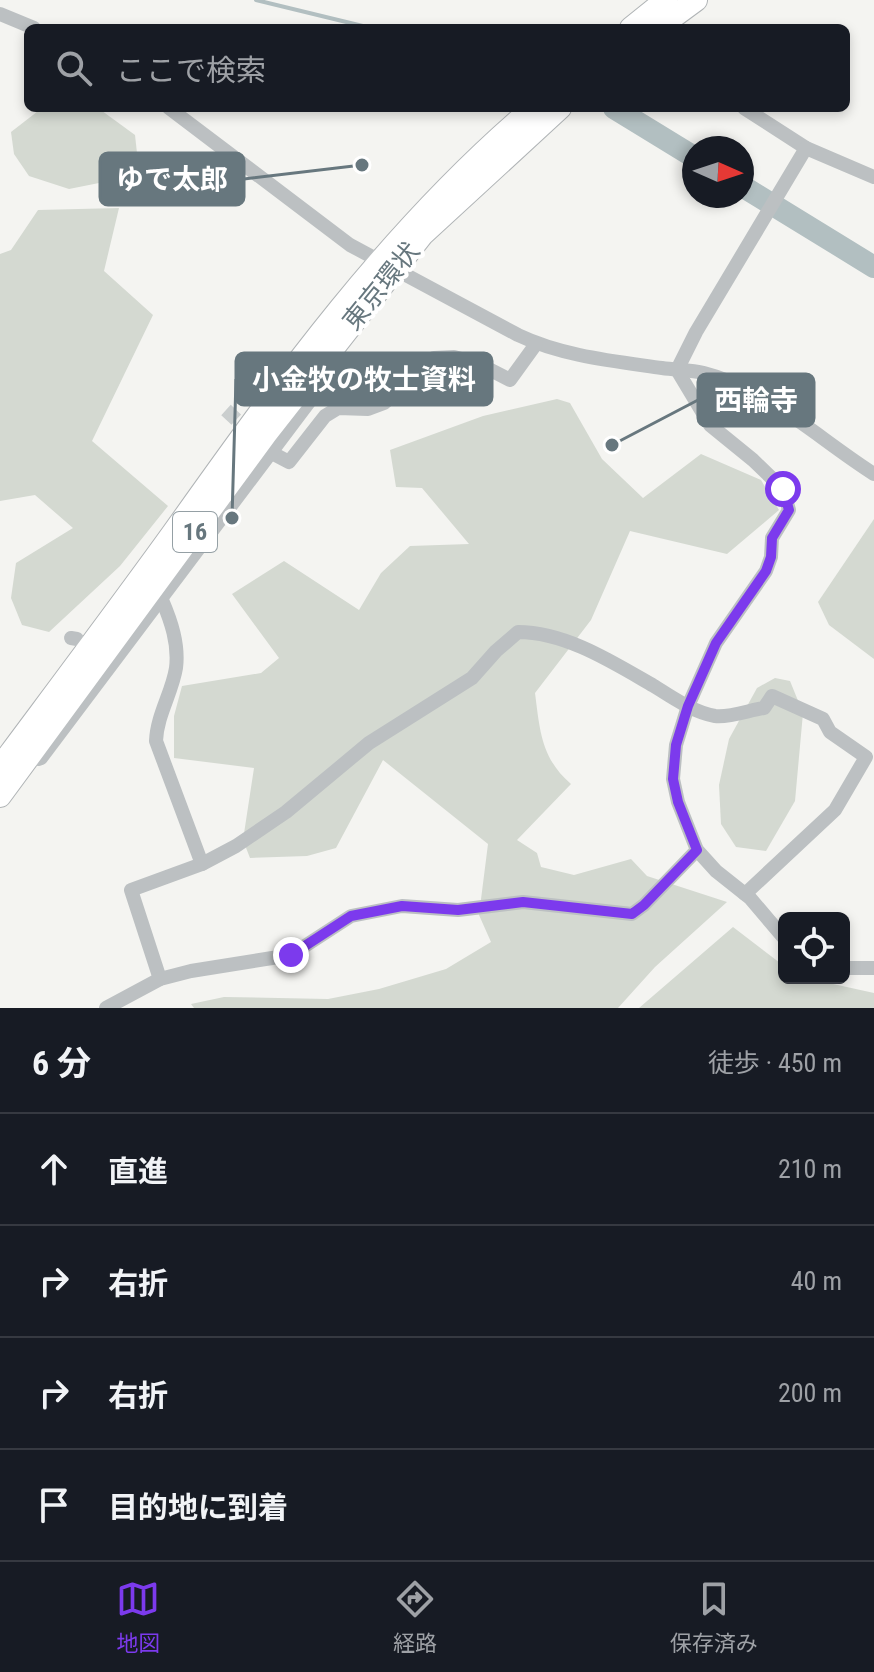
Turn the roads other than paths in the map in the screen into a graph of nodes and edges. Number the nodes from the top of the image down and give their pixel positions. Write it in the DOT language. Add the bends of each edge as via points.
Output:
graph roads {
  1 [pos="666,0"];
  2 [pos="696,0"];
  3 [pos="0,14"];
  4 [pos="24,24"];
  5 [pos="645,24"];
  6 [pos="647,24"];
  7 [pos="174,112"];
  8 [pos="529,112"];
  9 [pos="556,112"];
  10 [pos="750,112"];
  11 [pos="806,148"];
  12 [pos="874,177"];
  13 [pos="387,266"];
  14 [pos="536,344"];
  15 [pos="677,370"];
  16 [pos="305,382"];
  17 [pos="270,452"];
  18 [pos="874,474"];
  19 [pos="178,541"];
  20 [pos="162,600"];
  21 [pos="688,706"];
  22 [pos="16,761"];
  23 [pos="0,796"];
  24 [pos="697,850"];
  25 [pos="202,864"];
  26 [pos="745,894"];
  27 [pos="778,930"];
  28 [pos="850,968"];
  29 [pos="874,968"];
  30 [pos="160,979"];
  31 [pos="106,1008"];
  1 -- 5 [label="highway"];
  2 -- 6 [label="highway"];
  3 -- 4 [label="street"];
  7 -- 13 [label="street" via="339,237"];
  8 -- 13 [label="highway, 東京環状 / 16" via="435,201"];
  9 -- 13 [label="highway, 東京環状 / 16"];
  10 -- 11 [label="street"];
  11 -- 12 [label="street"];
  11 -- 15 [label="street"];
  13 -- 14 [label="street"];
  13 -- 16 [label="highway, 東京環状 / 16"];
  13 -- 19 [label="highway, 東京環状 / 16" via="351,294 262,407"];
  14 -- 15 [label="street"];
  14 -- 17 [label="street" via="510,380 479,364 434,358 384,403 368,409 338,408 325,416 289,462"];
  15 -- 18 [label="street" via="726,380 770,403"];
  15 -- 21 [label="street" via="710,425 783,489 789,510 772,538 766,571 716,643"];
  16 -- 17 [label="street" via="312,398"];
  16 -- 19 [label="highway, 東京環状 / 16"];
  17 -- 20 [label="street"];
  19 -- 22 [label="highway, 東京環状 / 16"];
  20 -- 22 [label="street" via="41,758"];
  20 -- 25 [label="street" via="177,651 156,741"];
  21 -- 24 [label="street" via="673,779"];
  21 -- 25 [label="street" via="570,643 539,632 518,632 472,678 369,743 286,812"];
  21 -- 26 [label="street" via="717,716 764,708 772,696 823,719 830,732 866,757 835,810"];
  22 -- 23 [label="highway, 東京環状 / 16"];
  24 -- 26 [label="street"];
  24 -- 30 [label="street" via="632,914 523,902 458,910 402,906 351,916 291,955"];
  25 -- 30 [label="street" via="131,890"];
  26 -- 27 [label="street"];
  28 -- 29 [label="street"];
  30 -- 31 [label="street"];
}
